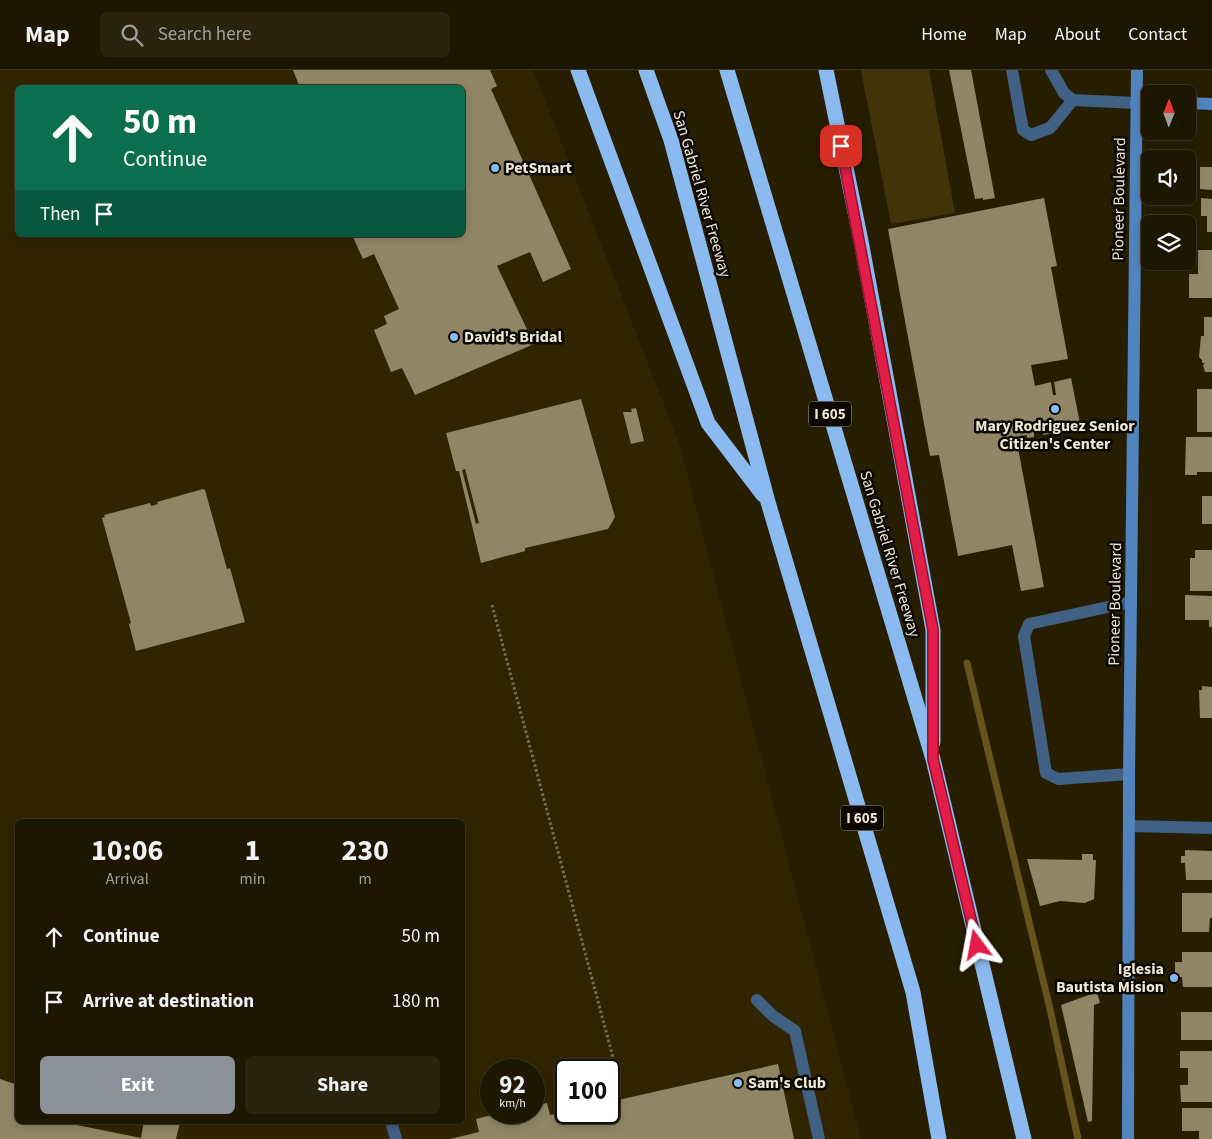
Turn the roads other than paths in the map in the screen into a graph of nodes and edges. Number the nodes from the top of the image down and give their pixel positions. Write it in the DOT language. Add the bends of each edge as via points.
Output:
graph roads {
  1 [pos="578,70"];
  2 [pos="646,70"];
  3 [pos="727,70"];
  4 [pos="826,70"];
  5 [pos="1012,70"];
  6 [pos="1051,70"];
  7 [pos="1137,70"];
  8 [pos="1074,100"];
  9 [pos="1136,103"];
  10 [pos="1141,103"];
  11 [pos="1196,103"];
  12 [pos="1212,104"];
  13 [pos="768,502"];
  14 [pos="1131,602"];
  15 [pos="933,759"];
  16 [pos="1129,774"];
  17 [pos="1130,826"];
  18 [pos="1212,828"];
  19 [pos="757,1000"];
  20 [pos="392,1124"];
  21 [pos="396,1139"];
  22 [pos="819,1139"];
  23 [pos="939,1139"];
  24 [pos="1024,1139"];
  25 [pos="1128,1139"];
  1 -- 13 [label="highway" via="708,423"];
  2 -- 13 [label="highway, San Gabriel River Freeway / I 605" via="671,140"];
  3 -- 15 [label="highway, San Gabriel River Freeway / I 605"];
  4 -- 15 [label="highway" via="933,630"];
  5 -- 8 [label="street" via="1023,130 1031,135 1050,128"];
  6 -- 8 [label="street" via="1064,93"];
  7 -- 9 [label="street, Pioneer Boulevard"];
  8 -- 9 [label="street"];
  9 -- 10 [label="street"];
  9 -- 14 [label="street, Pioneer Boulevard"];
  11 -- 12 [label="street"];
  13 -- 23 [label="highway, San Gabriel River Freeway / I 605" via="913,992"];
  14 -- 16 [label="street, Pioneer Boulevard"];
  14 -- 16 [label="street" via="1029,624 1024,636 1046,773 1058,779"];
  15 -- 24 [label="highway, San Gabriel River Freeway / I 605"];
  16 -- 17 [label="street, Pioneer Boulevard"];
  17 -- 18 [label="street"];
  17 -- 25 [label="street, Pioneer Boulevard"];
  19 -- 22 [label="street" via="795,1031"];
  20 -- 21 [label="street"];
}
